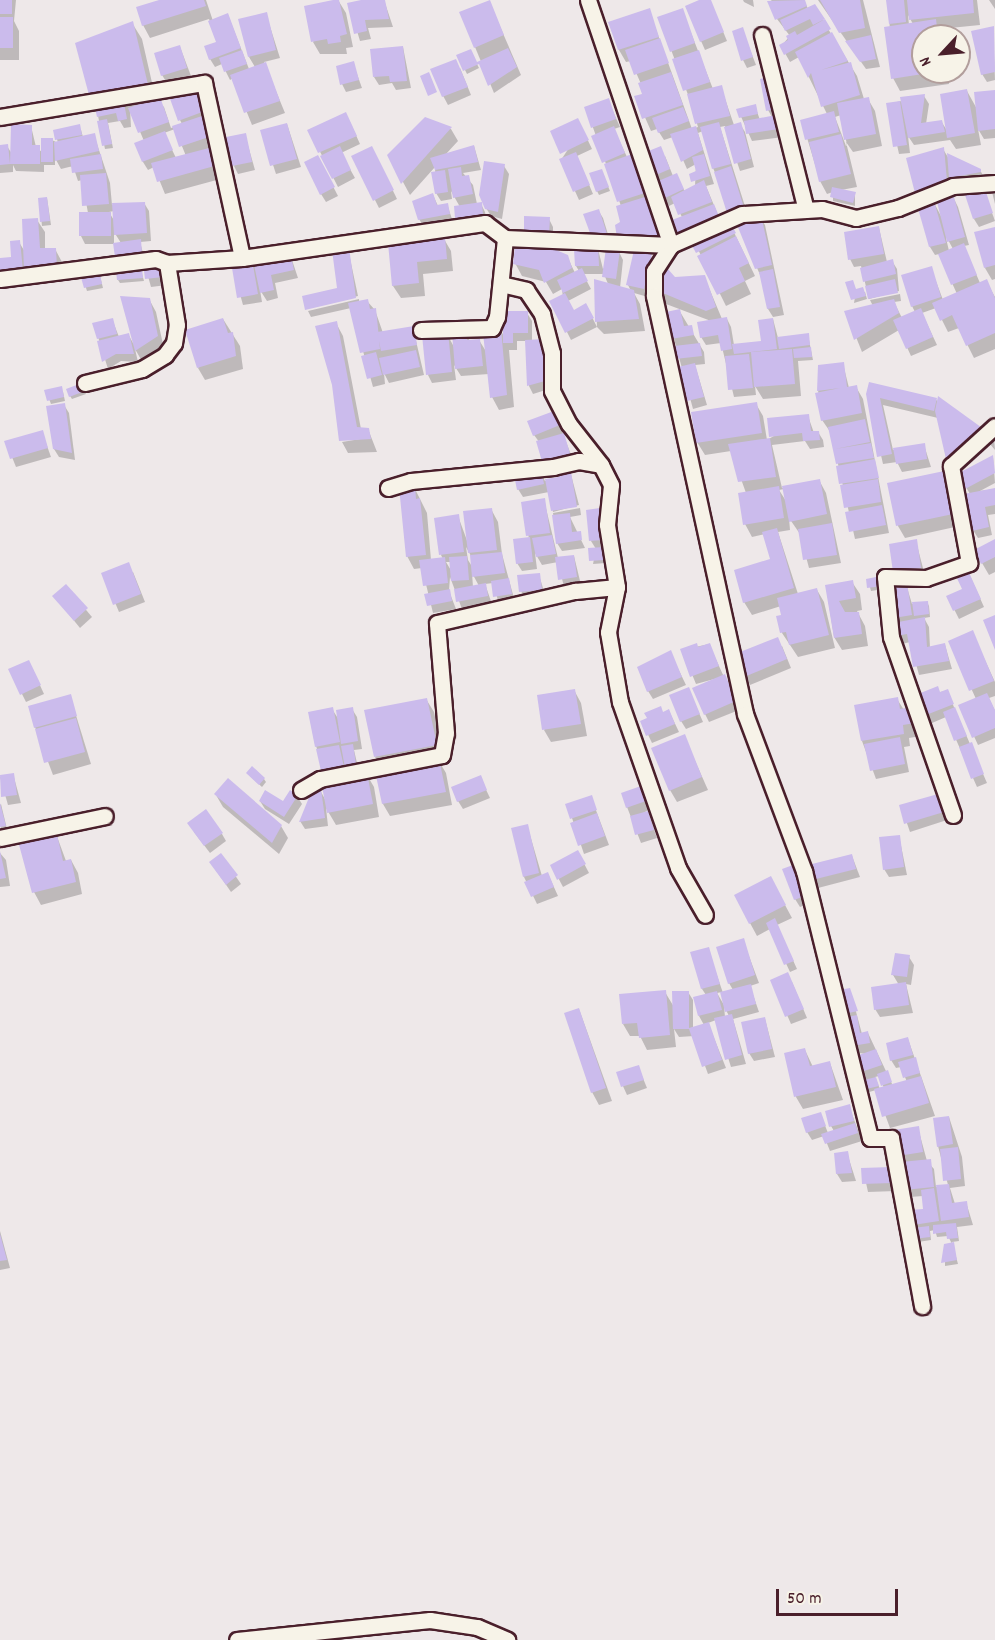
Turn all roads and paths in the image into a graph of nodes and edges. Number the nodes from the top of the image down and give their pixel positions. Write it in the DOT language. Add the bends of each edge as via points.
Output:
graph roads {
  1 [pos="588,0"];
  2 [pos="762,35"];
  3 [pos="0,117"];
  4 [pos="995,183"];
  5 [pos="806,210"];
  6 [pos="505,238"];
  7 [pos="671,245"];
  8 [pos="242,258"];
  9 [pos="167,263"];
  10 [pos="0,279"];
  11 [pos="501,284"];
  12 [pos="421,330"];
  13 [pos="85,383"];
  14 [pos="995,426"];
  15 [pos="601,465"];
  16 [pos="388,488"];
  17 [pos="617,587"];
  18 [pos="301,790"];
  19 [pos="953,815"];
  20 [pos="105,816"];
  21 [pos="0,838"];
  22 [pos="705,915"];
  23 [pos="922,1306"];
  24 [pos="237,1640"];
  25 [pos="507,1640"];
  1 -- 7 [label="street"];
  2 -- 5 [label="street"];
  3 -- 8 [label="street" via="204,82"];
  4 -- 5 [label="street" via="953,186 898,208 856,218 822,209"];
  5 -- 7 [label="street" via="742,214"];
  6 -- 7 [label="street"];
  6 -- 8 [label="street" via="485,223"];
  6 -- 11 [label="street"];
  7 -- 23 [label="street" via="654,271 654,296 745,714 804,871 870,1138 891,1138"];
  8 -- 9 [label="street"];
  9 -- 10 [label="street" via="156,259"];
  9 -- 13 [label="street" via="177,326 174,343 165,355 142,369"];
  11 -- 12 [label="street" via="498,317 492,328"];
  11 -- 15 [label="street" via="526,290 542,315 552,353 552,391 569,424"];
  14 -- 19 [label="street" via="951,466 969,563 926,578 885,577 891,637"];
  15 -- 16 [label="street" via="579,460 553,467 411,481"];
  15 -- 17 [label="street" via="611,485 607,525"];
  17 -- 18 [label="street" via="575,591 437,623 446,733 442,755 320,779"];
  17 -- 22 [label="street" via="608,632 620,702 670,848"];
  20 -- 21 [label="street"];
  24 -- 25 [label="street" via="430,1620 477,1627"];
}
